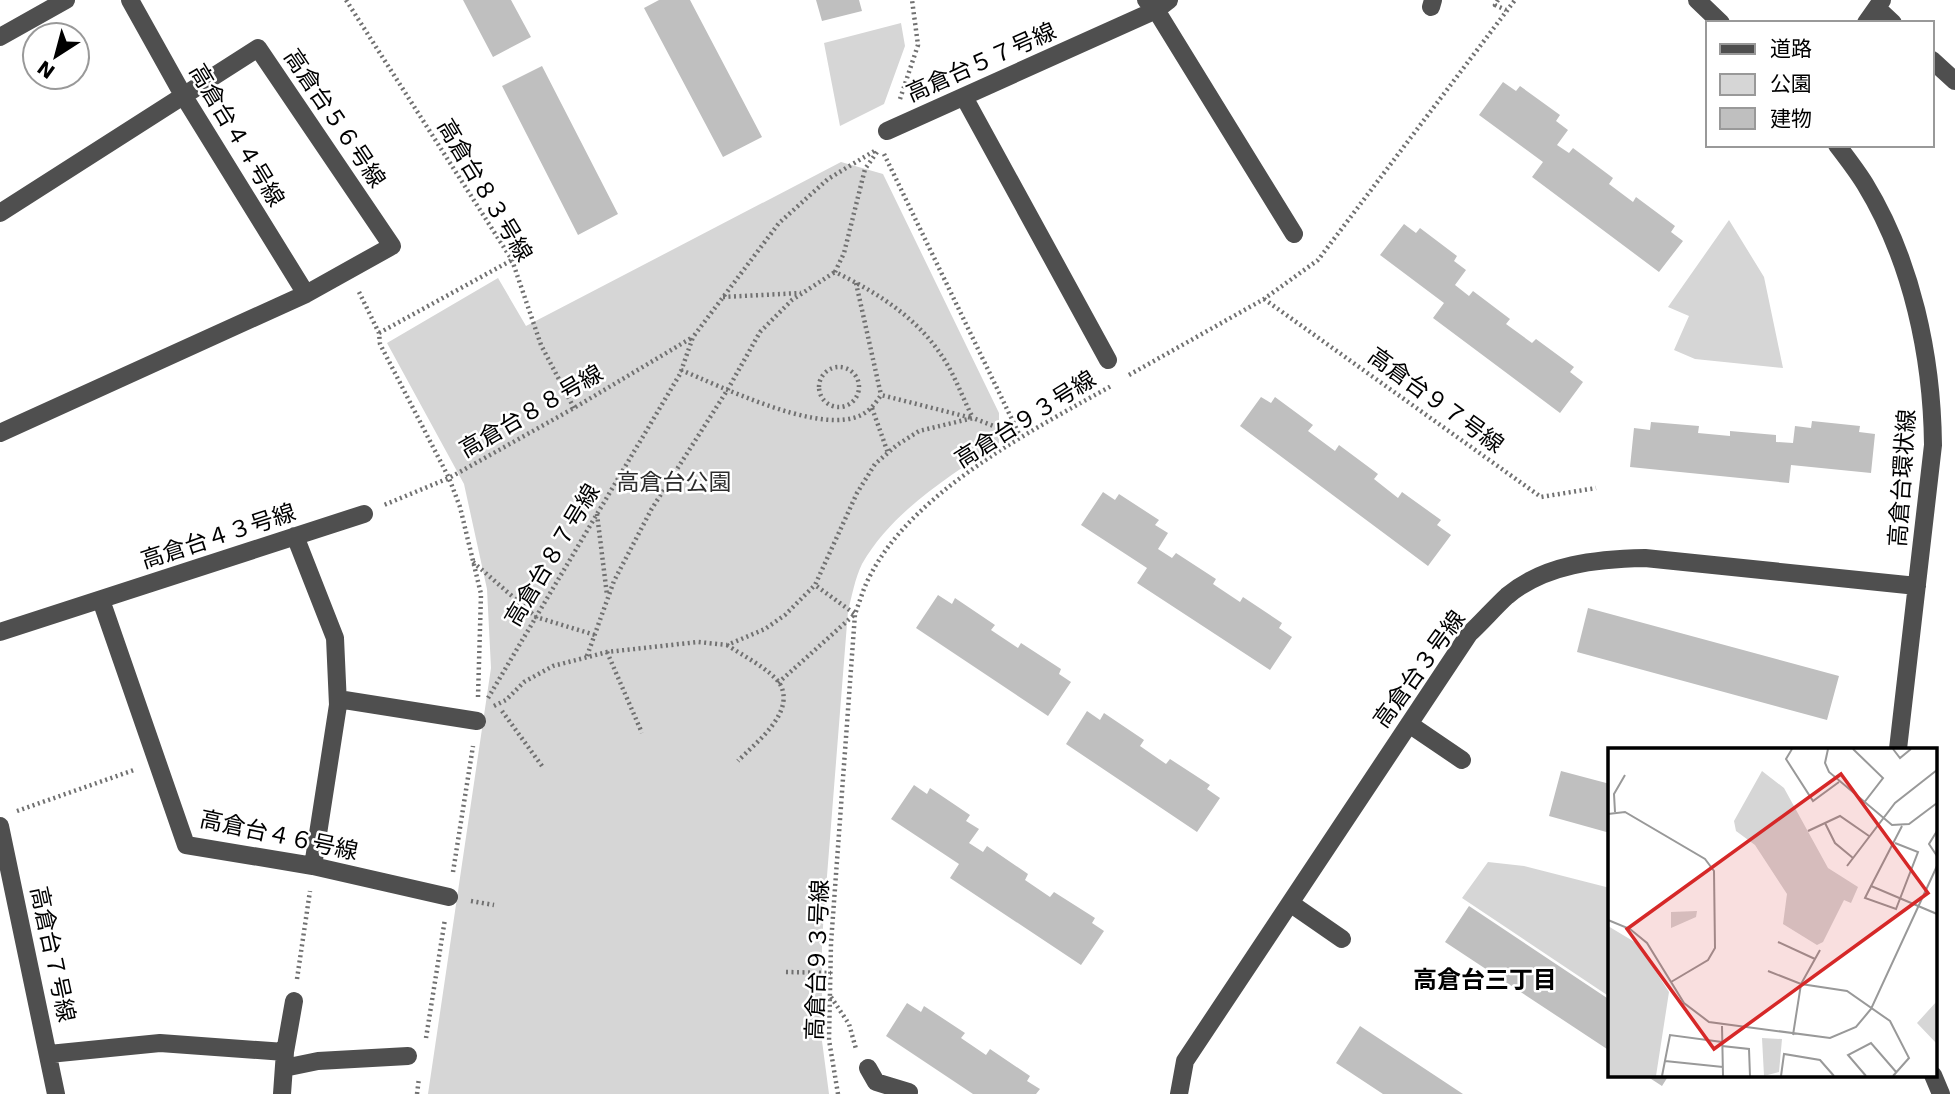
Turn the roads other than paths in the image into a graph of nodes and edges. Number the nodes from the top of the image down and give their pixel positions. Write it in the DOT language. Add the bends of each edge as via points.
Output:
graph roads {
  1 [pos="66,0"];
  2 [pos="130,0"];
  3 [pos="1697,0"];
  4 [pos="1157,3"];
  5 [pos="1879,4"];
  6 [pos="1719,21"];
  7 [pos="1867,21"];
  8 [pos="1892,21"];
  9 [pos="0,37"];
  10 [pos="1934,62"];
  11 [pos="1955,81"];
  12 [pos="183,95"];
  13 [pos="964,97"];
  14 [pos="884,139"];
  15 [pos="1838,147"];
  16 [pos="0,213"];
  17 [pos="1294,234"];
  18 [pos="306,294"];
  19 [pos="1108,360"];
  20 [pos="0,433"];
  21 [pos="364,514"];
  22 [pos="295,536"];
  23 [pos="1917,586"];
  24 [pos="101,600"];
  25 [pos="0,632"];
  26 [pos="338,699"];
  27 [pos="477,718"];
  28 [pos="1409,724"];
  29 [pos="1898,748"];
  30 [pos="1462,760"];
  31 [pos="7,819"];
  32 [pos="313,866"];
  33 [pos="449,897"];
  34 [pos="1290,903"];
  35 [pos="1342,939"];
  36 [pos="294,1001"];
  37 [pos="49,1054"];
  38 [pos="284,1060"];
  39 [pos="414,1062"];
  40 [pos="868,1068"];
  41 [pos="1933,1076"];
  42 [pos="909,1092"];
  43 [pos="56,1094"];
  44 [pos="282,1094"];
  45 [pos="1179,1094"];
  46 [pos="1941,1094"];
  1 -- 9 [label="street"];
  2 -- 12 [label="street, 高倉台４４号線"];
  3 -- 6 [label="street"];
  4 -- 13 [label="street, 高倉台５７号線"];
  4 -- 17 [label="street"];
  5 -- 7 [label="street"];
  5 -- 8 [label="street"];
  10 -- 11 [label="street"];
  12 -- 16 [label="street"];
  12 -- 18 [label="street, 高倉台４４号線"];
  12 -- 18 [label="street, 高倉台５６号線" via="257,48 393,246"];
  13 -- 14 [label="street, 高倉台５７号線"];
  13 -- 19 [label="street"];
  15 -- 23 [label="street, 高倉台環状線" via="1866,185 1887,228 1923,336 1933,406 1933,445"];
  18 -- 20 [label="street"];
  21 -- 22 [label="street, 高倉台４３号線"];
  22 -- 24 [label="street, 高倉台４３号線"];
  22 -- 26 [label="street" via="335,638"];
  23 -- 28 [label="street, 高倉台３号線" via="1645,558 1606,559 1551,570 1509,595 1469,634"];
  23 -- 29 [label="street, 高倉台環状線"];
  24 -- 25 [label="street, 高倉台４３号線"];
  24 -- 32 [label="street, 高倉台４６号線" via="186,845"];
  26 -- 27 [label="street"];
  26 -- 32 [label="street"];
  28 -- 30 [label="street"];
  28 -- 34 [label="street, 高倉台３号線"];
  31 -- 37 [label="street, 高倉台７号線"];
  32 -- 33 [label="street, 高倉台４６号線"];
  34 -- 35 [label="street"];
  34 -- 45 [label="street, 高倉台３号線" via="1185,1061"];
  36 -- 38 [label="street"];
  37 -- 38 [label="street" via="160,1043"];
  37 -- 43 [label="street, 高倉台７号線"];
  38 -- 39 [label="street"];
  38 -- 44 [label="street"];
  40 -- 42 [label="street" via="876,1082"];
  41 -- 46 [label="street"];
}
